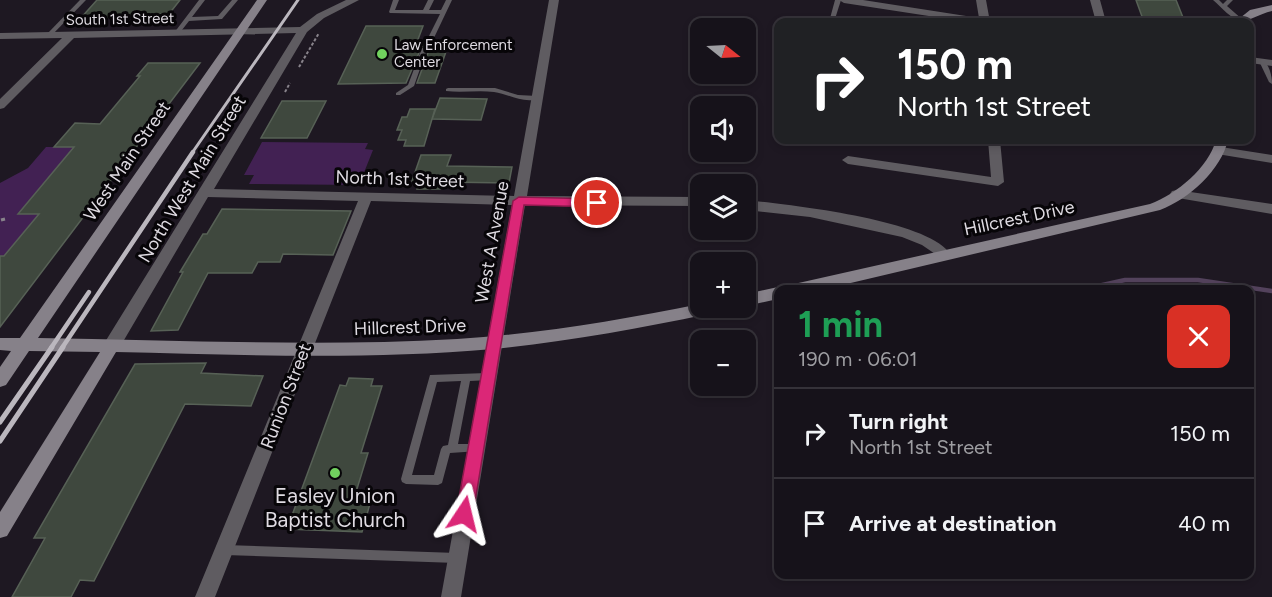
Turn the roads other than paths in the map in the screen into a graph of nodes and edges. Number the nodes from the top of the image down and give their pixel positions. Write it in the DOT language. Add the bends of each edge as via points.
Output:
graph roads {
  1 [pos="83,0"];
  2 [pos="202,0"];
  3 [pos="235,0"];
  4 [pos="262,0"];
  5 [pos="354,0"];
  6 [pos="396,0"];
  7 [pos="430,0"];
  8 [pos="449,0"];
  9 [pos="554,0"];
  10 [pos="838,0"];
  11 [pos="844,0"];
  12 [pos="981,0"];
  13 [pos="1095,0"];
  14 [pos="1216,0"];
  15 [pos="1230,0"];
  16 [pos="1223,7"];
  17 [pos="1272,8"];
  18 [pos="425,12"];
  19 [pos="444,12"];
  20 [pos="832,18"];
  21 [pos="956,18"];
  22 [pos="981,18"];
  23 [pos="1100,18"];
  24 [pos="1236,18"];
  25 [pos="1246,18"];
  26 [pos="187,19"];
  27 [pos="303,30"];
  28 [pos="240,32"];
  29 [pos="176,34"];
  30 [pos="49,35"];
  31 [pos="71,35"];
  32 [pos="0,36"];
  33 [pos="429,42"];
  34 [pos="424,49"];
  35 [pos="1267,62"];
  36 [pos="1272,82"];
  37 [pos="448,90"];
  38 [pos="398,94"];
  39 [pos="537,98"];
  40 [pos="0,106"];
  41 [pos="994,144"];
  42 [pos="1222,145"];
  43 [pos="1272,159"];
  44 [pos="848,160"];
  45 [pos="206,193"];
  46 [pos="1177,194"];
  47 [pos="367,196"];
  48 [pos="519,201"];
  49 [pos="690,202"];
  50 [pos="756,205"];
  51 [pos="1272,209"];
  52 [pos="944,255"];
  53 [pos="815,285"];
  54 [pos="774,294"];
  55 [pos="756,298"];
  56 [pos="690,312"];
  57 [pos="493,342"];
  58 [pos="0,344"];
  59 [pos="26,344"];
  60 [pos="111,347"];
  61 [pos="304,349"];
  62 [pos="487,377"];
  63 [pos="466,378"];
  64 [pos="0,380"];
  65 [pos="452,448"];
  66 [pos="476,448"];
  67 [pos="0,529"];
  68 [pos="225,550"];
  69 [pos="457,558"];
  70 [pos="205,597"];
  71 [pos="451,597"];
  1 -- 30 [label="lane"];
  2 -- 26 [label="lane"];
  3 -- 26 [label="lane" via="220,18"];
  4 -- 28 [label="street, West Main Street"];
  5 -- 27 [label="street" via="326,12"];
  6 -- 18 [label="lane" via="392,12"];
  7 -- 18 [label="lane"];
  8 -- 19 [label="lane"];
  9 -- 39 [label="street, West A Avenue"];
  10 -- 20 [label="lane"];
  11 -- 21 [label="street"];
  12 -- 22 [label="street"];
  13 -- 23 [label="street"];
  14 -- 16 [label="lane"];
  15 -- 16 [label="lane"];
  16 -- 24 [label="lane"];
  17 -- 25 [label="street"];
  18 -- 19 [label="lane"];
  19 -- 33 [label="lane"];
  26 -- 29 [label="lane"];
  27 -- 28 [label="street, South 1st Street"];
  27 -- 45 [label="street, North West Main Street"];
  28 -- 29 [label="street, South 1st Street"];
  28 -- 59 [label="street, West Main Street"];
  29 -- 31 [label="street, South 1st Street"];
  30 -- 31 [label="street, South 1st Street"];
  30 -- 32 [label="street, South 1st Street"];
  31 -- 40 [label="street"];
  34 -- 38 [label="lane" via="411,86"];
  35 -- 36 [label="lane"];
  37 -- 39 [label="lane" via="495,90"];
  39 -- 48 [label="street, West A Avenue"];
  41 -- 44 [label="street" via="998,182"];
  42 -- 43 [label="street"];
  42 -- 46 [label="street, Hillcrest Drive" via="1210,165"];
  45 -- 47 [label="street, North 1st Street"];
  45 -- 60 [label="street, North West Main Street"];
  46 -- 51 [label="street"];
  46 -- 52 [label="street, Hillcrest Drive" via="1162,204 1131,214"];
  47 -- 48 [label="street, North 1st Street"];
  47 -- 61 [label="street, Runion Street"];
  48 -- 49 [label="street, North 1st Street"];
  48 -- 57 [label="street, West A Avenue"];
  50 -- 52 [label="street" via="810,212 904,233 927,241"];
  52 -- 53 [label="street, Hillcrest Drive"];
  54 -- 55 [label="street"];
  56 -- 57 [label="street, Hillcrest Drive" via="598,330"];
  57 -- 61 [label="street, Hillcrest Drive"];
  57 -- 62 [label="street, West A Avenue"];
  58 -- 59 [label="street, Hillcrest Drive"];
  59 -- 60 [label="street, Hillcrest Drive"];
  59 -- 64 [label="street, West Main Street"];
  60 -- 61 [label="street, Hillcrest Drive"];
  60 -- 67 [label="street"];
  61 -- 68 [label="street, Runion Street"];
  62 -- 63 [label="lane"];
  62 -- 66 [label="street, West A Avenue"];
  63 -- 65 [label="lane"];
  63 -- 65 [label="lane" via="433,378 406,479 438,480 446,448"];
  65 -- 66 [label="lane"];
  66 -- 69 [label="street, West A Avenue"];
  68 -- 69 [label="lane"];
  68 -- 70 [label="street, Runion Street"];
  69 -- 71 [label="street, West A Avenue"];
}
